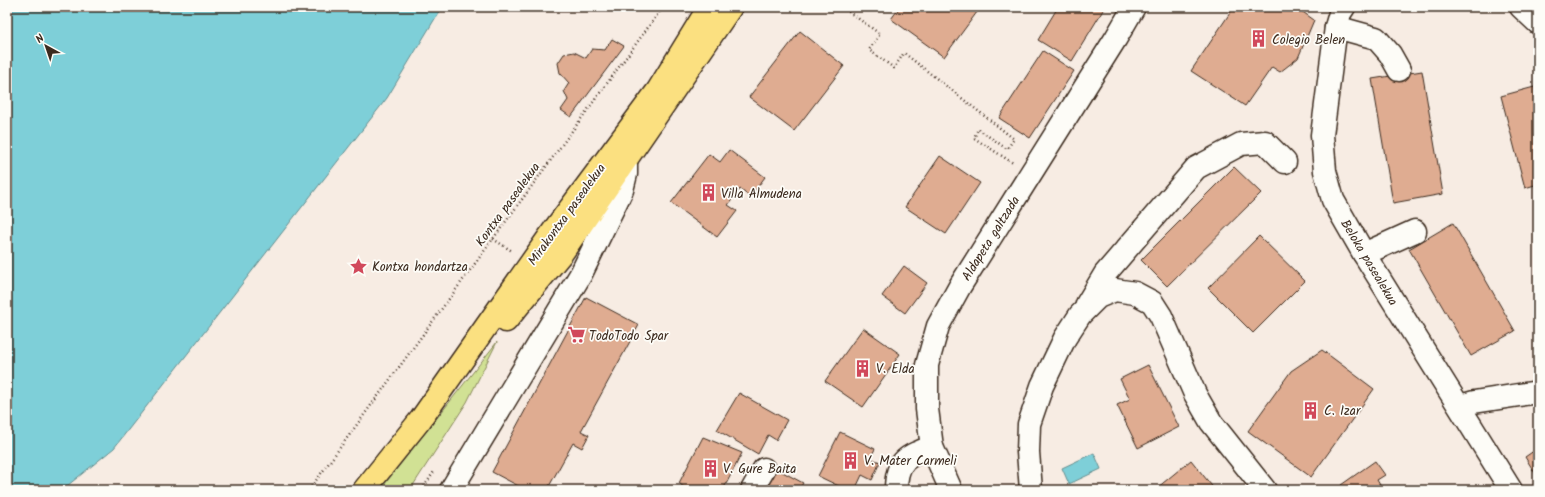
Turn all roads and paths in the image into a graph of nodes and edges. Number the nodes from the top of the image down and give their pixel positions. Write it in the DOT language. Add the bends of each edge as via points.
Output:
graph roads {
  1 [pos="663,7"];
  2 [pos="709,7"];
  3 [pos="732,7"];
  4 [pos="842,7"];
  5 [pos="1134,7"];
  6 [pos="1344,7"];
  7 [pos="1521,7"];
  8 [pos="1538,23"];
  9 [pos="1336,27"];
  10 [pos="1399,70"];
  11 [pos="626,161"];
  12 [pos="1284,162"];
  13 [pos="1030,174"];
  14 [pos="591,180"];
  15 [pos="1415,231"];
  16 [pos="494,239"];
  17 [pos="1364,254"];
  18 [pos="564,257"];
  19 [pos="588,259"];
  20 [pos="530,264"];
  21 [pos="563,302"];
  22 [pos="1080,315"];
  23 [pos="1538,392"];
  24 [pos="1460,406"];
  25 [pos="421,419"];
  26 [pos="932,447"];
  27 [pos="439,464"];
  28 [pos="764,469"];
  29 [pos="309,490"];
  30 [pos="364,490"];
  31 [pos="422,490"];
  32 [pos="451,490"];
  33 [pos="752,490"];
  34 [pos="896,490"];
  35 [pos="951,490"];
  36 [pos="1031,490"];
  37 [pos="1265,490"];
  38 [pos="1511,490"];
  1 -- 16 [label="path, Kontxa pasealekua"];
  2 -- 14 [label="main road, Mirakontxa pasealekua" via="658,90"];
  3 -- 11 [label="main road, Mirakontxa pasealekua"];
  4 -- 13 [label="path" via="880,34 869,50 894,68 904,53 1014,139 1007,149 978,129 974,138"];
  5 -- 13 [label="street, Aldapeta galtzada"];
  6 -- 9 [label="street, Beloka pasealekua"];
  7 -- 8 [label="street"];
  9 -- 10 [label="street" via="1376,38 1390,54"];
  9 -- 17 [label="street, Beloka pasealekua" via="1322,135 1325,171 1333,200"];
  11 -- 18 [label="main road, Mirakontxa pasealekua"];
  11 -- 19 [label="street, Mirakontxa pasealekua" via="622,190"];
  12 -- 22 [label="street" via="1265,142 1241,144 1196,168 1105,274"];
  13 -- 26 [label="street, Aldapeta galtzada" via="938,326 927,365 927,409"];
  14 -- 18 [label="street" via="589,198 560,240"];
  14 -- 20 [label="main road, Mirakontxa pasealekua"];
  15 -- 17 [label="street"];
  16 -- 20 [label="path"];
  16 -- 29 [label="path, Kontxa pasealekua"];
  17 -- 24 [label="street, Beloka pasealekua"];
  18 -- 19 [label="street" via="571,265"];
  18 -- 21 [label="street" via="568,274"];
  18 -- 25 [label="main road, Mirakontxa pasealekua"];
  19 -- 21 [label="street, Mirakontxa pasealekua"];
  20 -- 25 [label="main road, Mirakontxa pasealekua"];
  21 -- 32 [label="street, Mirakontxa pasealekua"];
  22 -- 36 [label="street" via="1065,338 1042,386 1029,424"];
  22 -- 37 [label="street" via="1098,296 1115,290 1135,292 1152,302 1161,316 1195,394 1211,422"];
  23 -- 24 [label="street"];
  24 -- 38 [label="street, Beloka pasealekua"];
  25 -- 30 [label="main road, Mirakontxa pasealekua"];
  26 -- 34 [label="street" via="915,453 903,462 896,479"];
  26 -- 35 [label="street, Aldapeta galtzada"];
  27 -- 31 [label="path"];
  28 -- 33 [label="street"];
}
